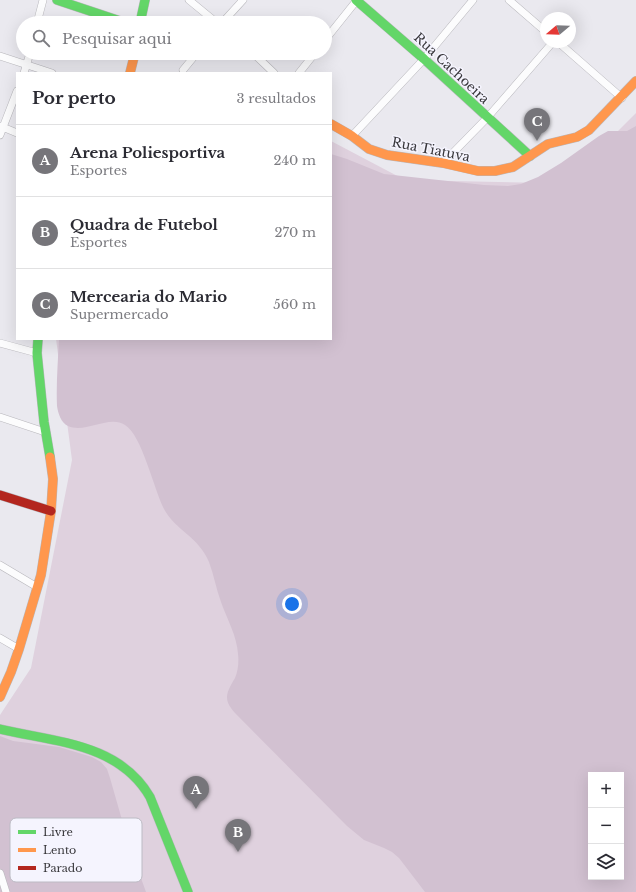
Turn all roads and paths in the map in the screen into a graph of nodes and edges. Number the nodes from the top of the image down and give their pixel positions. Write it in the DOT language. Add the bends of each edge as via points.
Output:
graph roads {
  1 [pos="43,0"];
  2 [pos="57,0"];
  3 [pos="146,0"];
  4 [pos="189,0"];
  5 [pos="243,0"];
  6 [pos="357,0"];
  7 [pos="473,0"];
  8 [pos="509,0"];
  9 [pos="39,16"];
  10 [pos="105,16"];
  11 [pos="142,16"];
  12 [pos="208,16"];
  13 [pos="228,16"];
  14 [pos="540,27"];
  15 [pos="332,31"];
  16 [pos="548,48"];
  17 [pos="565,48"];
  18 [pos="0,56"];
  19 [pos="424,59"];
  20 [pos="28,60"];
  21 [pos="133,60"];
  22 [pos="192,60"];
  23 [pos="260,60"];
  24 [pos="309,60"];
  25 [pos="27,65"];
  26 [pos="183,70"];
  27 [pos="24,72"];
  28 [pos="49,72"];
  29 [pos="130,72"];
  30 [pos="273,72"];
  31 [pos="300,72"];
  32 [pos="636,81"];
  33 [pos="16,93"];
  34 [pos="622,98"];
  35 [pos="487,118"];
  36 [pos="332,125"];
  37 [pos="1,127"];
  38 [pos="16,133"];
  39 [pos="0,136"];
  40 [pos="352,136"];
  41 [pos="530,156"];
  42 [pos="443,163"];
  43 [pos="38,340"];
  44 [pos="0,342"];
  45 [pos="37,353"];
  46 [pos="0,417"];
  47 [pos="45,432"];
  48 [pos="0,495"];
  49 [pos="51,512"];
  50 [pos="0,565"];
  51 [pos="37,587"];
  52 [pos="0,638"];
  53 [pos="19,649"];
  54 [pos="0,697"];
  55 [pos="0,729"];
  56 [pos="0,873"];
  57 [pos="6,892"];
  58 [pos="188,892"];
  1 -- 9 [label="street"];
  2 -- 10 [label="street"];
  3 -- 11 [label="street"];
  4 -- 12 [label="street"];
  5 -- 13 [label="street"];
  6 -- 15 [label="street"];
  6 -- 19 [label="street, Rua Cachoeira"];
  7 -- 19 [label="street"];
  8 -- 14 [label="street"];
  16 -- 35 [label="street"];
  17 -- 34 [label="street"];
  18 -- 25 [label="street"];
  19 -- 35 [label="street, Rua Cachoeira"];
  19 -- 40 [label="street"];
  20 -- 25 [label="street"];
  21 -- 29 [label="street"];
  22 -- 26 [label="street"];
  23 -- 30 [label="street"];
  24 -- 31 [label="street"];
  25 -- 27 [label="street"];
  25 -- 28 [label="street"];
  32 -- 34 [label="street, Rua Tiatuva"];
  33 -- 37 [label="street"];
  34 -- 41 [label="street, Rua Tiatuva" via="589,130 577,137 548,144"];
  35 -- 41 [label="street, Rua Cachoeira"];
  35 -- 42 [label="street"];
  36 -- 40 [label="street, Rua Tiatuva"];
  37 -- 38 [label="street"];
  37 -- 39 [label="street"];
  40 -- 42 [label="street, Rua Tiatuva" via="369,148 387,155"];
  41 -- 42 [label="street, Rua Tiatuva" via="513,167 495,171 478,171"];
  43 -- 45 [label="street"];
  44 -- 45 [label="street"];
  45 -- 47 [label="street"];
  46 -- 47 [label="street"];
  47 -- 49 [label="street" via="53,479"];
  48 -- 49 [label="street"];
  49 -- 51 [label="street"];
  50 -- 51 [label="street"];
  51 -- 53 [label="street"];
  52 -- 53 [label="street"];
  53 -- 54 [label="street"];
  55 -- 58 [label="street" via="65,742 112,759 130,771 143,784 150,797"];
  56 -- 57 [label="street"];
}
